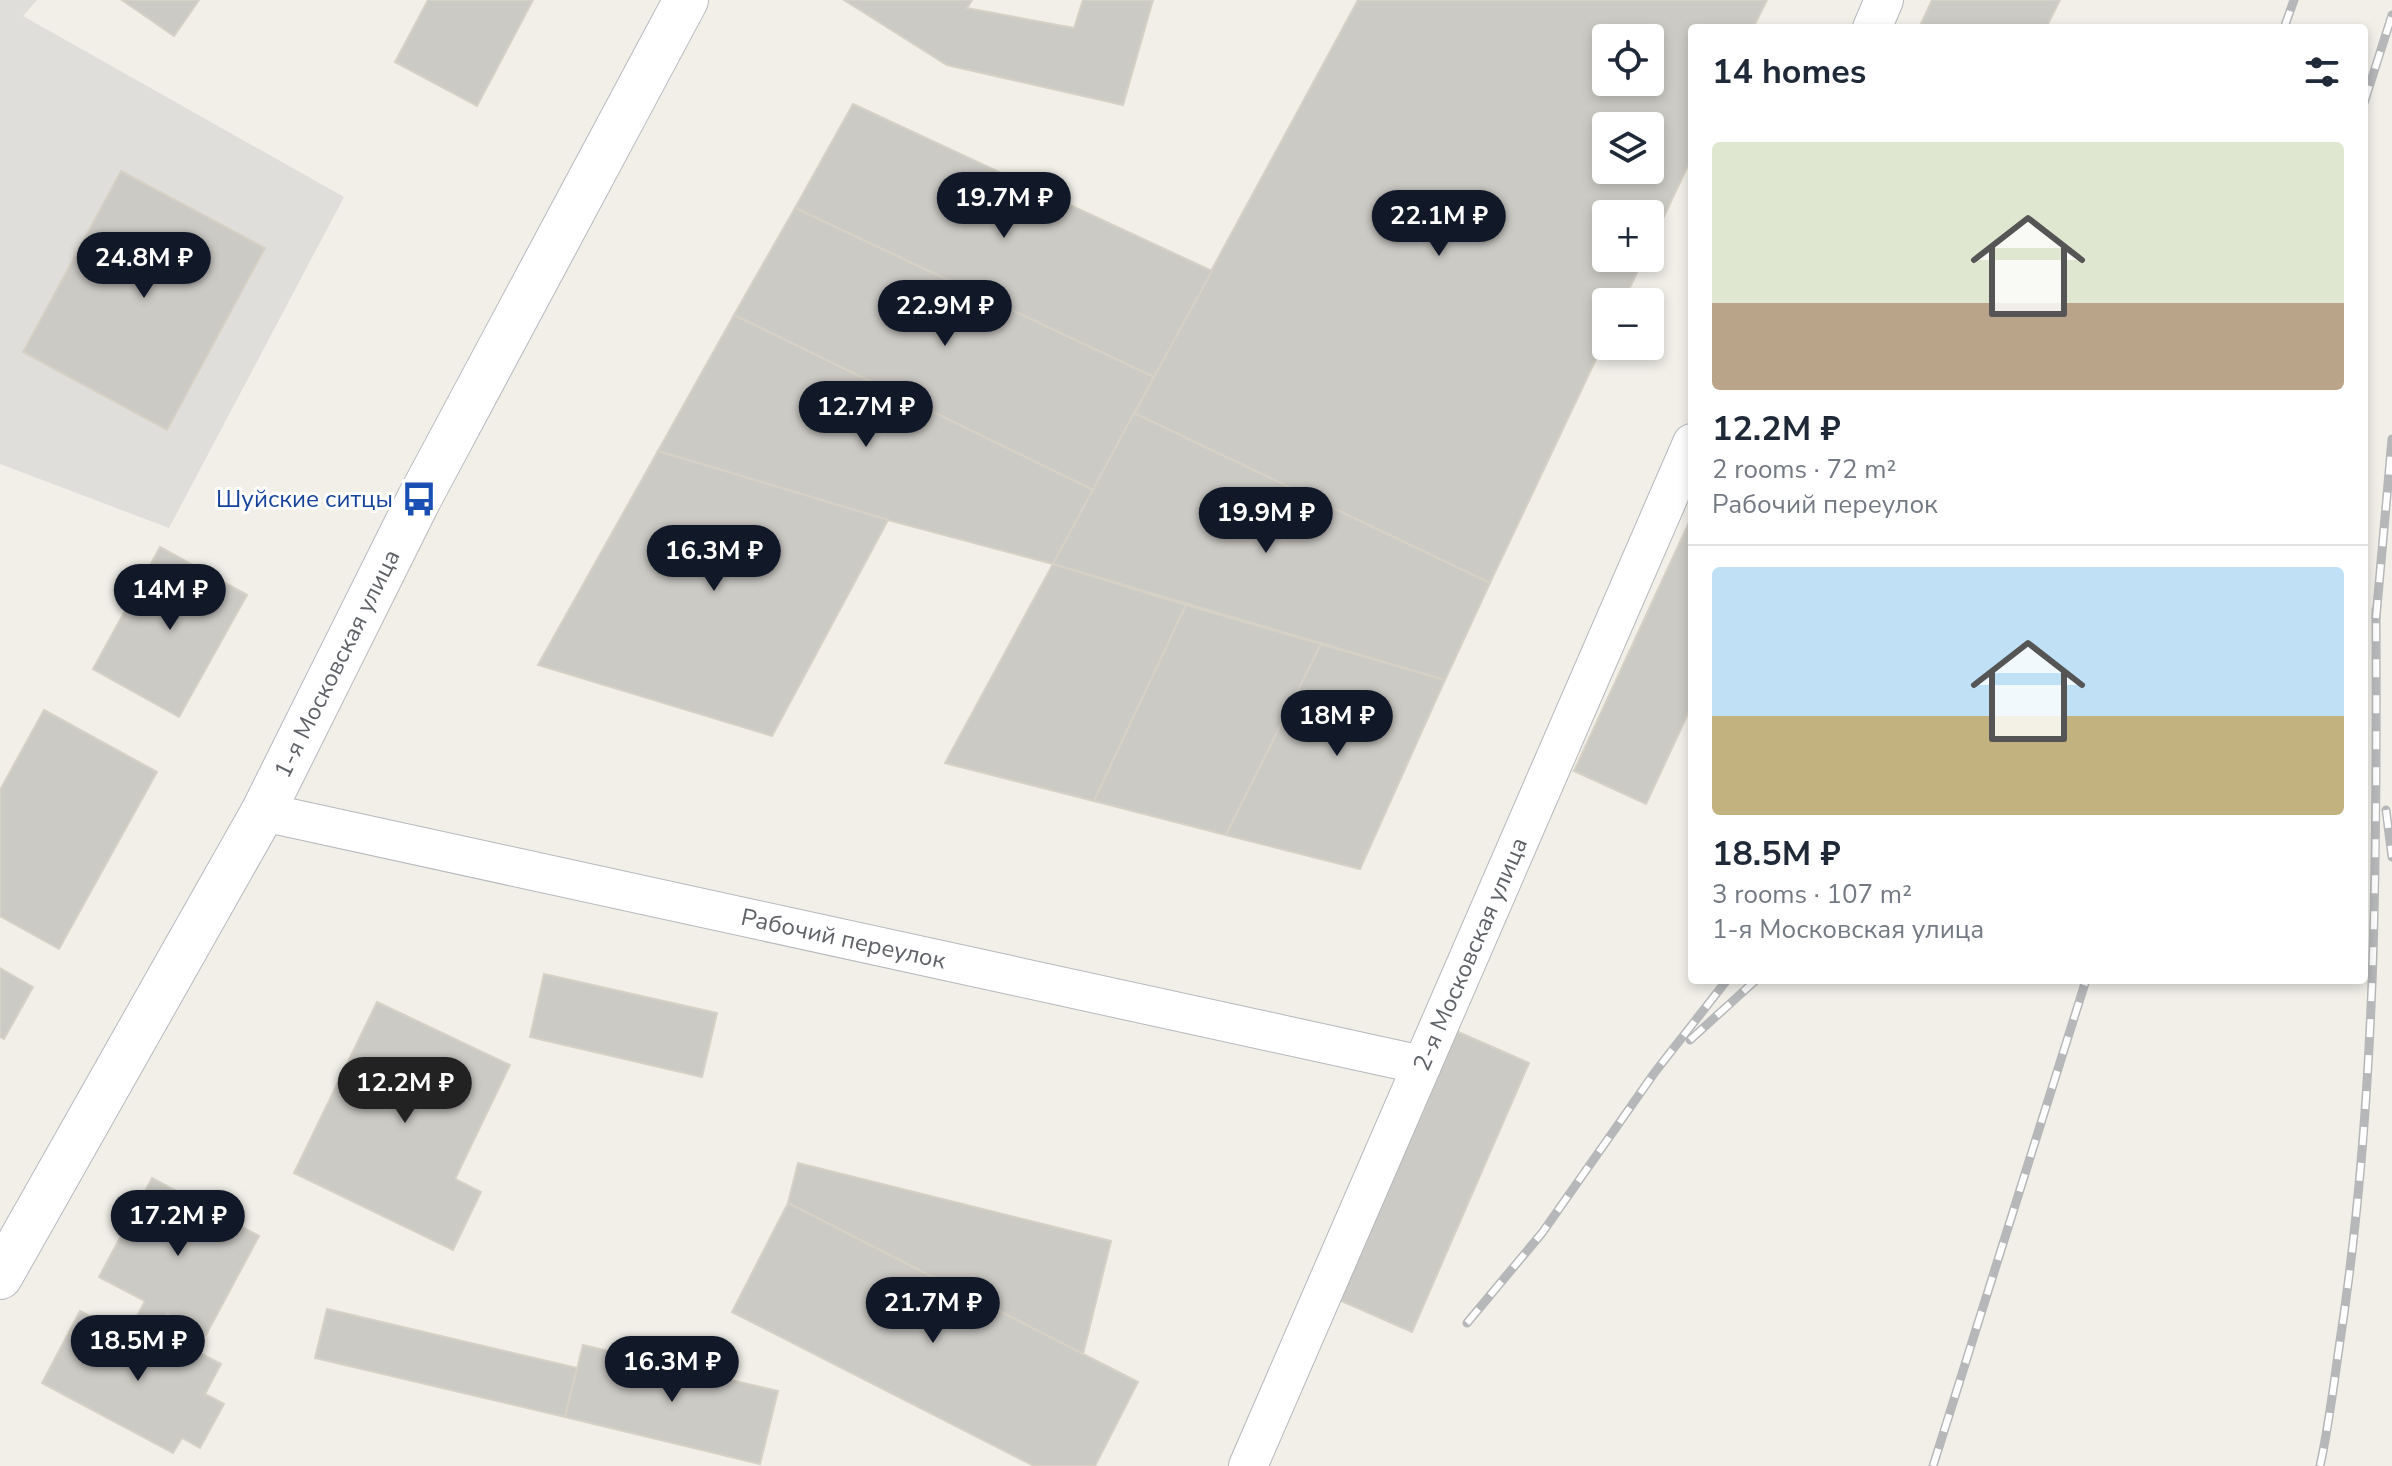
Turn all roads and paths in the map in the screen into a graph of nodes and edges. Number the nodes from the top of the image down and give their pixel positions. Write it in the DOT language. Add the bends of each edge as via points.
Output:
graph roads {
  1 [pos="686,0"];
  2 [pos="1884,0"];
  3 [pos="1874,24"];
  4 [pos="1688,452"];
  5 [pos="263,812"];
  6 [pos="1422,1065"];
  7 [pos="0,1277"];
  8 [pos="1248,1466"];
  1 -- 5 [label="main road, 1-я Московская улица" via="419,499"];
  2 -- 3 [label="street"];
  4 -- 6 [label="street, 2-я Московская улица"];
  5 -- 6 [label="street, Рабочий переулок"];
  5 -- 7 [label="main road, 1-я Московская улица"];
  6 -- 8 [label="street, 2-я Московская улица"];
}
